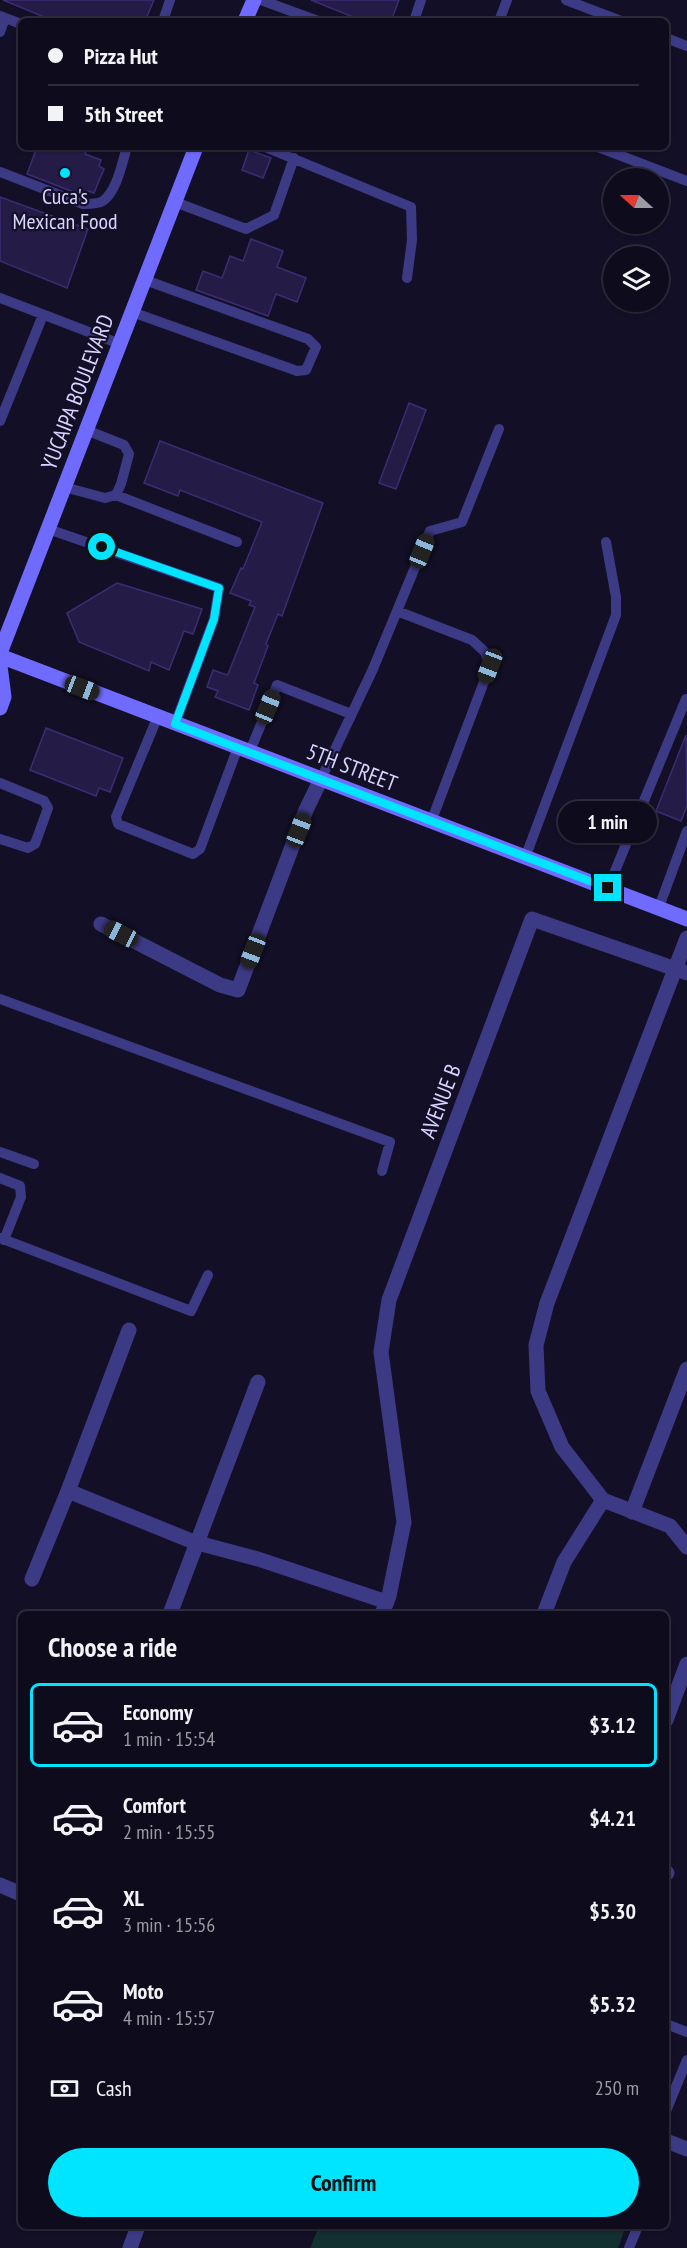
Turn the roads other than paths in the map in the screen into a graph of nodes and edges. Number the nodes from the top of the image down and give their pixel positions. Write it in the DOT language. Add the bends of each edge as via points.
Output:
graph roads {
  1 [pos="170,0"];
  2 [pos="254,0"];
  3 [pos="261,0"];
  4 [pos="421,0"];
  5 [pos="507,0"];
  6 [pos="566,0"];
  7 [pos="3,17"];
  8 [pos="164,18"];
  9 [pos="246,18"];
  10 [pos="310,18"];
  11 [pos="415,18"];
  12 [pos="500,18"];
  13 [pos="613,18"];
  14 [pos="18,23"];
  15 [pos="0,32"];
  16 [pos="669,39"];
  17 [pos="687,46"];
  18 [pos="126,150"];
  19 [pos="195,150"];
  20 [pos="273,150"];
  21 [pos="606,150"];
  22 [pos="294,158"];
  23 [pos="0,171"];
  24 [pos="687,181"];
  25 [pos="175,202"];
  26 [pos="407,278"];
  27 [pos="145,280"];
  28 [pos="0,298"];
  29 [pos="132,312"];
  30 [pos="43,315"];
  31 [pos="120,344"];
  32 [pos="0,421"];
  33 [pos="499,429"];
  34 [pos="86,430"];
  35 [pos="64,487"];
  36 [pos="116,495"];
  37 [pos="48,529"];
  38 [pos="237,542"];
  39 [pos="606,542"];
  40 [pos="397,611"];
  41 [pos="0,655"];
  42 [pos="0,666"];
  43 [pos="686,699"];
  44 [pos="0,708"];
  45 [pos="351,714"];
  46 [pos="158,717"];
  47 [pos="175,724"];
  48 [pos="244,749"];
  49 [pos="321,779"];
  50 [pos="0,783"];
  51 [pos="431,822"];
  52 [pos="687,831"];
  53 [pos="0,839"];
  54 [pos="525,858"];
  55 [pos="608,888"];
  56 [pos="659,906"];
  57 [pos="687,919"];
  58 [pos="101,924"];
  59 [pos="687,938"];
  60 [pos="680,971"];
  61 [pos="0,999"];
  62 [pos="0,1152"];
  63 [pos="34,1164"];
  64 [pos="382,1171"];
  65 [pos="0,1178"];
  66 [pos="2,1239"];
  67 [pos="208,1275"];
  68 [pos="129,1330"];
  69 [pos="687,1369"];
  70 [pos="258,1383"];
  71 [pos="68,1491"];
  72 [pos="603,1500"];
  73 [pos="632,1512"];
  74 [pos="199,1543"];
  75 [pos="687,1547"];
  76 [pos="32,1579"];
  77 [pos="385,1608"];
  78 [pos="171,1611"];
  79 [pos="545,1611"];
  80 [pos="687,1664"];
  81 [pos="669,1712"];
  82 [pos="0,1885"];
  83 [pos="18,1893"];
  84 [pos="669,2025"];
  85 [pos="687,2032"];
  86 [pos="687,2060"];
  87 [pos="669,2104"];
  88 [pos="669,2145"];
  89 [pos="687,2149"];
  90 [pos="137,2229"];
  91 [pos="637,2229"];
  92 [pos="130,2248"];
  93 [pos="629,2248"];
  1 -- 8 [label="lane"];
  2 -- 9 [label="main road"];
  3 -- 10 [label="lane"];
  4 -- 11 [label="lane"];
  5 -- 12 [label="lane"];
  6 -- 13 [label="lane"];
  7 -- 14 [label="lane"];
  7 -- 15 [label="lane"];
  16 -- 17 [label="lane"];
  18 -- 23 [label="lane" via="112,190 102,202 83,204"];
  19 -- 25 [label="main road, YUCAIPA BOULEVARD"];
  20 -- 22 [label="lane"];
  21 -- 24 [label="lane"];
  22 -- 25 [label="lane" via="274,215 246,229"];
  22 -- 26 [label="lane" via="411,207"];
  25 -- 27 [label="main road, YUCAIPA BOULEVARD"];
  27 -- 29 [label="main road, YUCAIPA BOULEVARD"];
  27 -- 29 [label="lane" via="308,339 315,347 306,370 297,371"];
  28 -- 30 [label="lane"];
  29 -- 31 [label="main road, YUCAIPA BOULEVARD"];
  30 -- 31 [label="lane"];
  30 -- 32 [label="lane"];
  31 -- 34 [label="main road, YUCAIPA BOULEVARD"];
  33 -- 40 [label="lane" via="462,522 430,531"];
  34 -- 35 [label="main road, YUCAIPA BOULEVARD"];
  34 -- 36 [label="lane" via="124,445 129,454"];
  35 -- 36 [label="lane" via="105,498"];
  35 -- 37 [label="main road, YUCAIPA BOULEVARD"];
  36 -- 38 [label="lane"];
  37 -- 41 [label="main road, YUCAIPA BOULEVARD"];
  37 -- 47 [label="lane" via="219,588 214,619"];
  39 -- 54 [label="lane" via="616,615"];
  40 -- 45 [label="lane"];
  40 -- 51 [label="lane" via="472,639 485,652 490,666"];
  41 -- 46 [label="main road, 5TH STREET"];
  42 -- 44 [label="main road" via="4,697"];
  43 -- 55 [label="lane"];
  45 -- 48 [label="lane" via="277,685"];
  45 -- 49 [label="lane"];
  46 -- 47 [label="main road, 5TH STREET"];
  46 -- 48 [label="lane" via="116,817 118,824 193,854 200,849"];
  47 -- 48 [label="main road, 5TH STREET"];
  48 -- 49 [label="main road, 5TH STREET"];
  49 -- 51 [label="main road, 5TH STREET"];
  49 -- 58 [label="street" via="238,990 220,985"];
  50 -- 53 [label="lane" via="44,801 48,808 35,844 28,848"];
  51 -- 54 [label="main road, 5TH STREET"];
  52 -- 56 [label="lane"];
  54 -- 55 [label="main road, 5TH STREET"];
  55 -- 56 [label="main road, 5TH STREET"];
  56 -- 57 [label="main road, 5TH STREET"];
  59 -- 60 [label="street"];
  60 -- 72 [label="street" via="547,1303 536,1345 538,1391 562,1447"];
  60 -- 77 [label="street, AVENUE B" via="532,919 389,1300 381,1352 404,1522"];
  61 -- 64 [label="lane" via="390,1142"];
  62 -- 63 [label="lane"];
  65 -- 66 [label="lane" via="20,1186 21,1197"];
  66 -- 67 [label="lane" via="191,1311"];
  68 -- 71 [label="street"];
  69 -- 73 [label="street"];
  70 -- 74 [label="street"];
  71 -- 74 [label="street"];
  71 -- 76 [label="street"];
  72 -- 73 [label="street"];
  72 -- 79 [label="street" via="564,1562"];
  73 -- 75 [label="street" via="670,1526"];
  74 -- 77 [label="street" via="258,1559"];
  74 -- 78 [label="street"];
  80 -- 81 [label="street"];
  82 -- 83 [label="street"];
  84 -- 85 [label="lane"];
  86 -- 87 [label="lane"];
  88 -- 89 [label="street"];
  90 -- 92 [label="street"];
  91 -- 93 [label="lane"];
}
